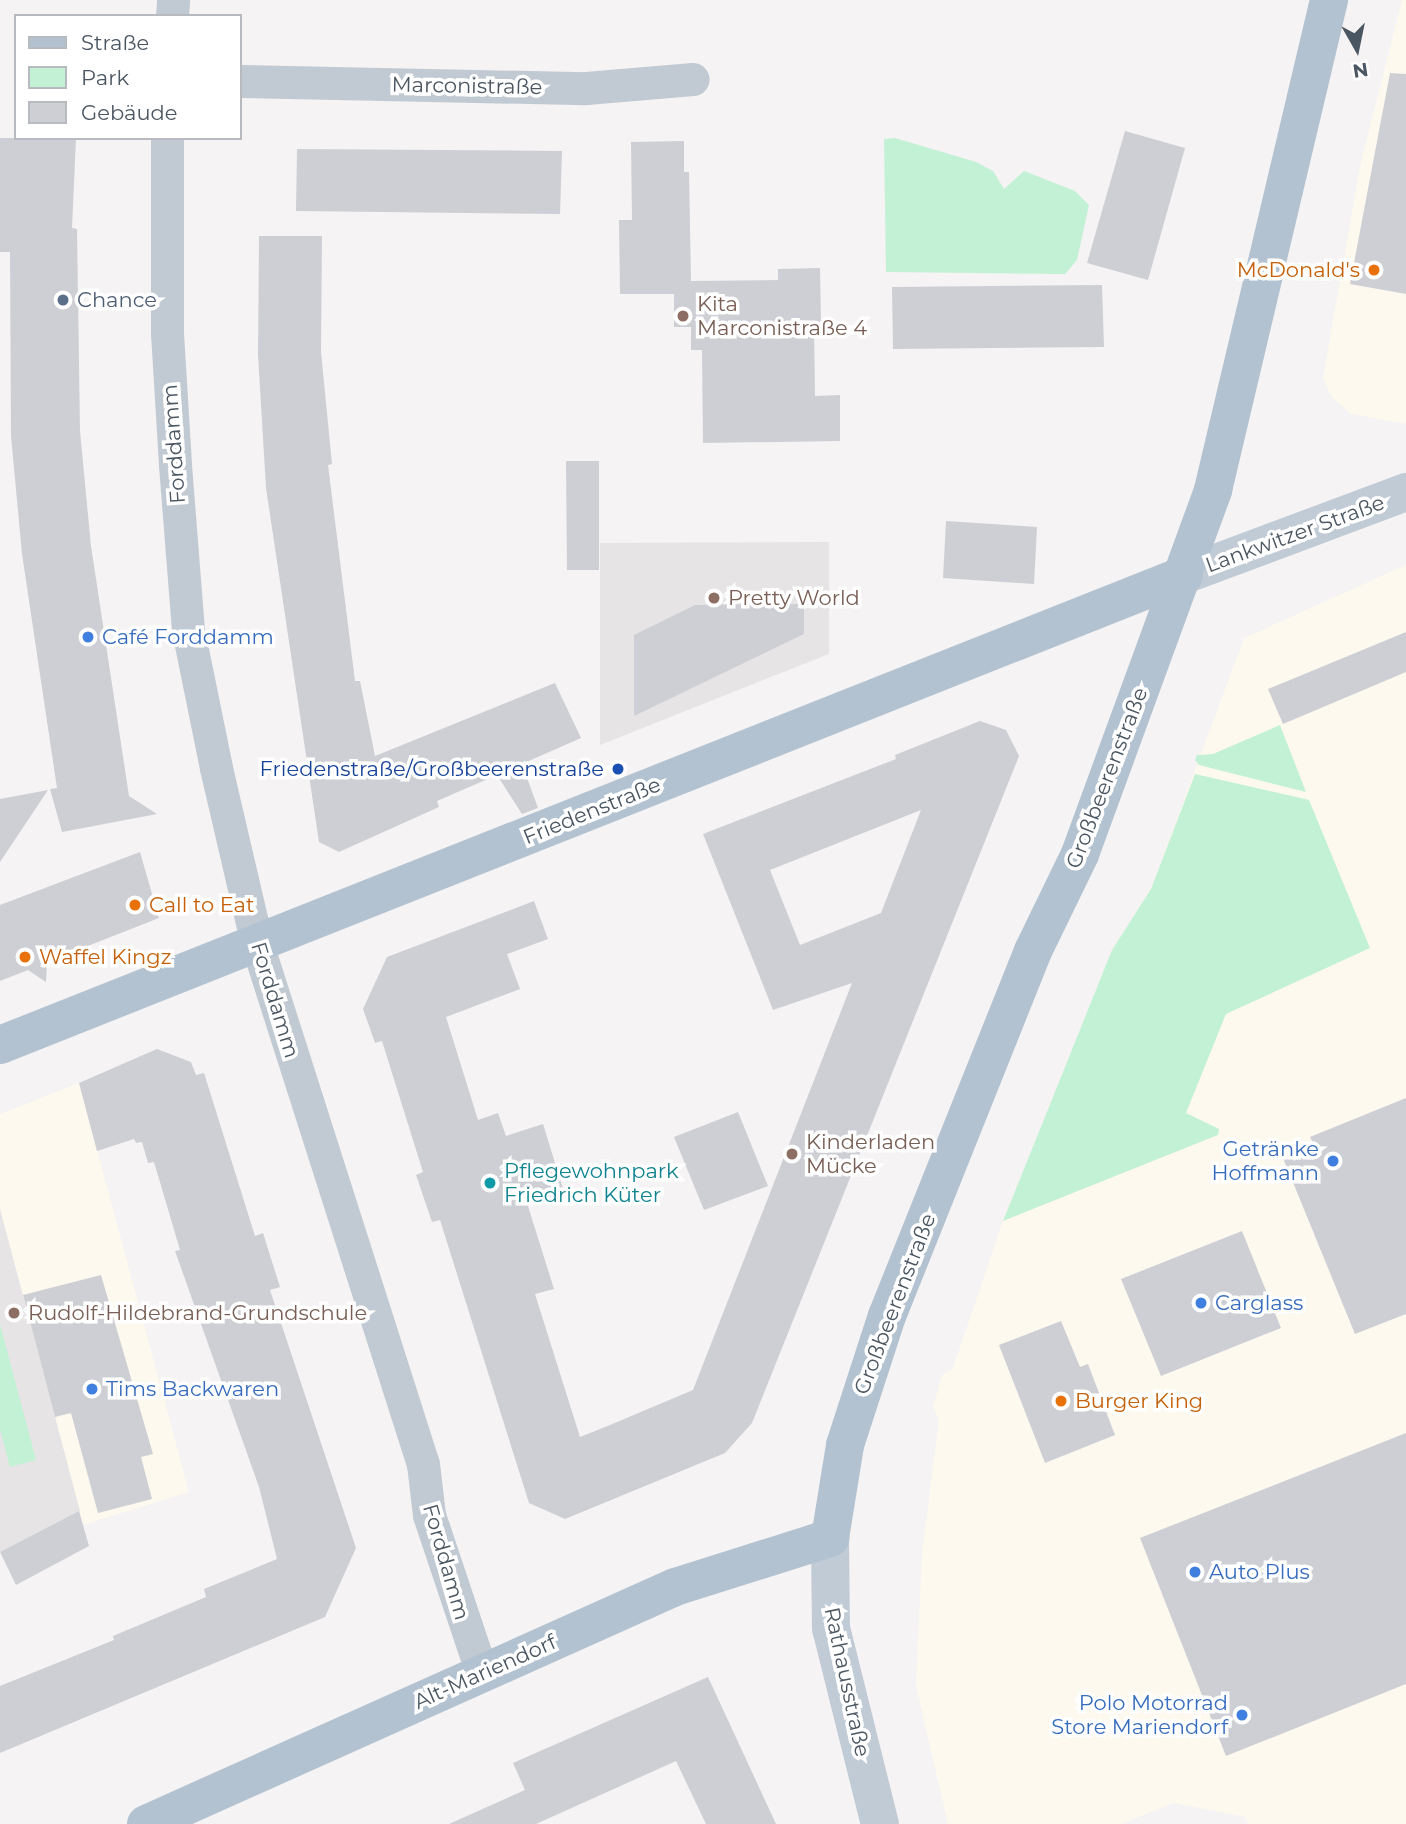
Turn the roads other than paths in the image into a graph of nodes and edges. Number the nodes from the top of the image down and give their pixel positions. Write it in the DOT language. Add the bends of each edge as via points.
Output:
graph roads {
  1 [pos="1329,0"];
  2 [pos="693,79"];
  3 [pos="242,81"];
  4 [pos="167,140"];
  5 [pos="1406,492"];
  6 [pos="1184,575"];
  7 [pos="257,944"];
  8 [pos="0,1045"];
  9 [pos="830,1538"];
  10 [pos="482,1673"];
  11 [pos="146,1824"];
  12 [pos="880,1824"];
  1 -- 6 [label="main road, Großbeerenstraße" via="1256,298 1230,427"];
  2 -- 3 [label="street, Marconistraße" via="586,88"];
  4 -- 7 [label="street, Forddamm" via="167,333 188,630"];
  5 -- 6 [label="main road, Lankwitzer Straße"];
  6 -- 7 [label="main road, Friedenstraße"];
  6 -- 9 [label="main road, Großbeerenstraße" via="1080,854 1033,951 887,1316 848,1434"];
  7 -- 8 [label="main road, Friedenstraße"];
  7 -- 10 [label="street, Forddamm" via="423,1464 429,1515"];
  9 -- 10 [label="main road, Alt-Mariendorf" via="675,1587"];
  9 -- 12 [label="main road, Rathausstraße" via="831,1628"];
  10 -- 11 [label="main road, Alt-Mariendorf"];
}
